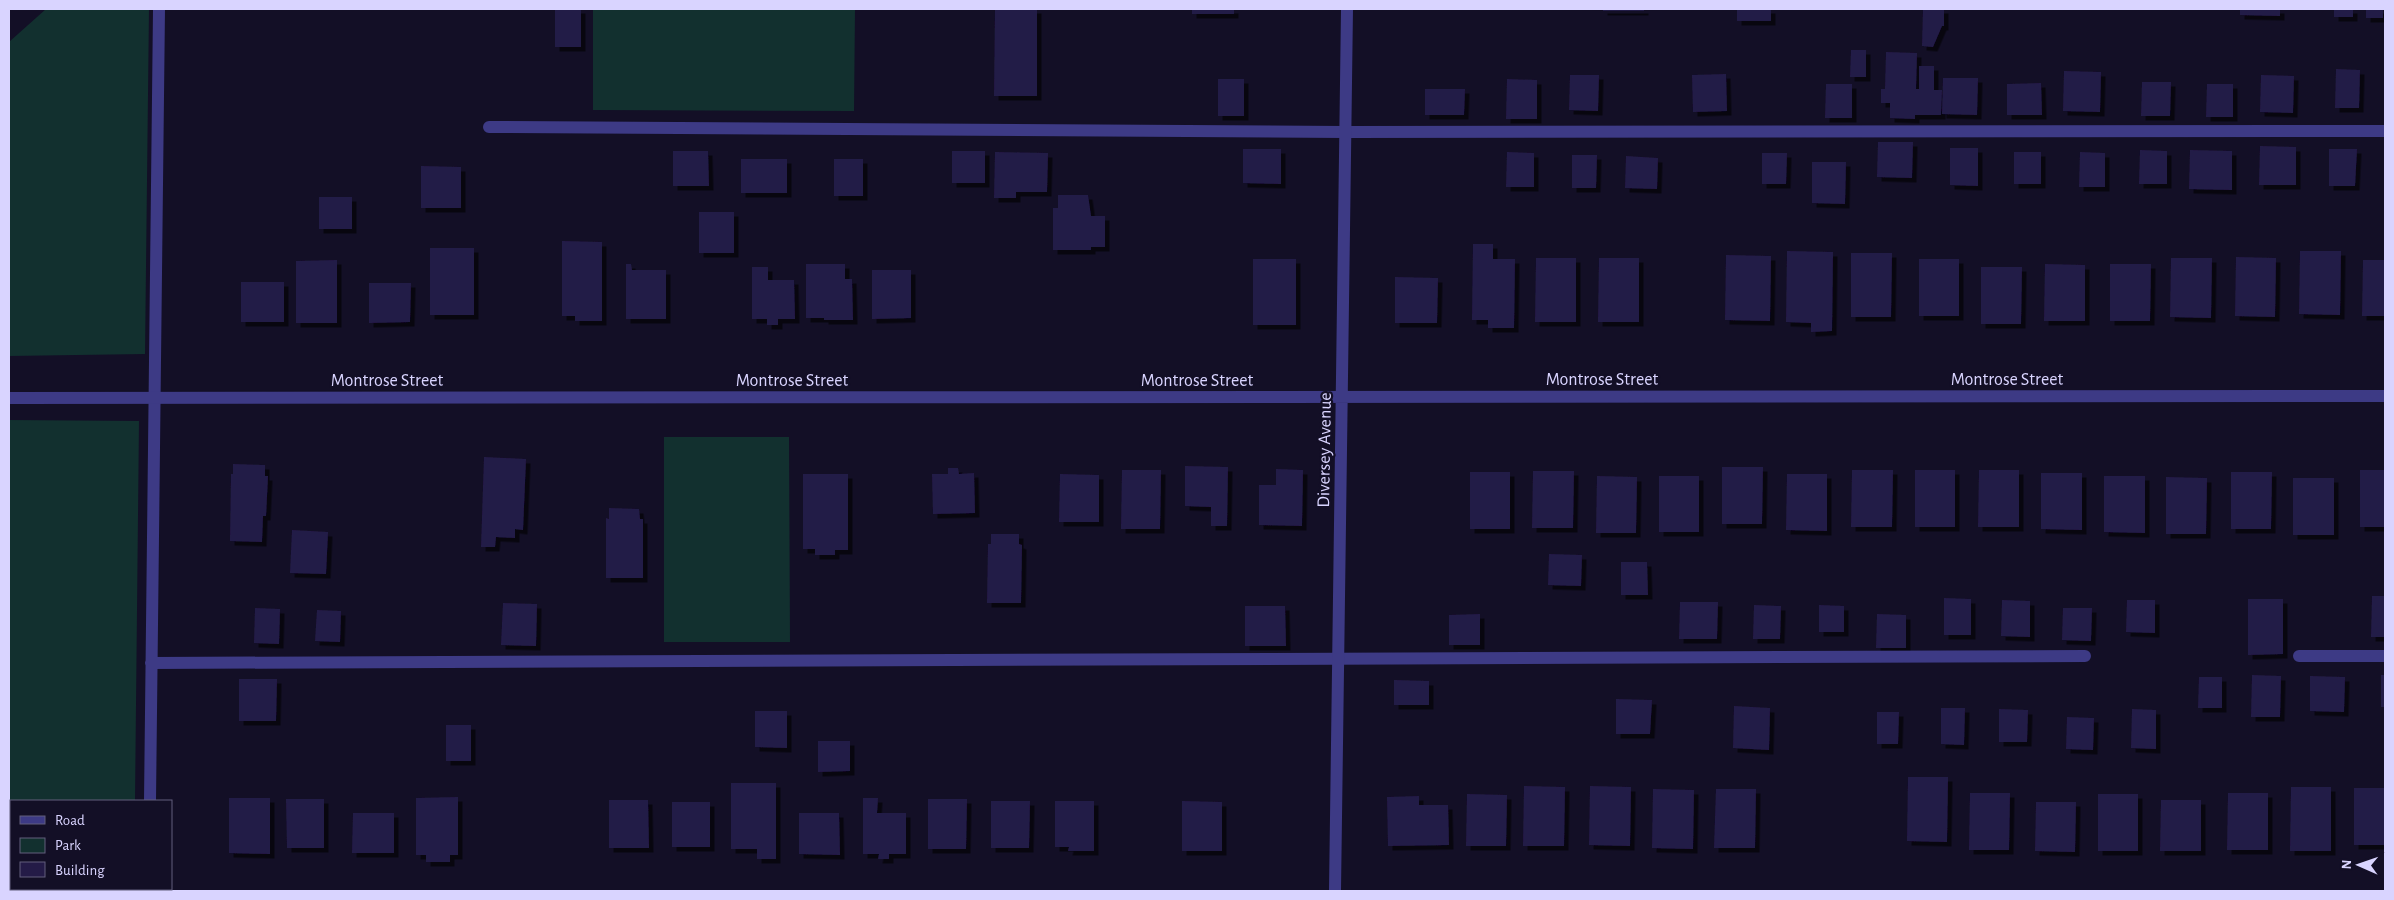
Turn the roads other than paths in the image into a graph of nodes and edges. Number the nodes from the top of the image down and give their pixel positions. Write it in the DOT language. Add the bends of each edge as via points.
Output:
graph roads {
  1 [pos="159,9"];
  2 [pos="1347,9"];
  3 [pos="489,128"];
  4 [pos="2385,131"];
  5 [pos="1345,132"];
  6 [pos="2385,396"];
  7 [pos="1343,397"];
  8 [pos="9,398"];
  9 [pos="154,398"];
  10 [pos="2085,656"];
  11 [pos="2299,656"];
  12 [pos="2385,656"];
  13 [pos="1339,658"];
  14 [pos="151,664"];
  15 [pos="150,800"];
  16 [pos="1335,891"];
  1 -- 9 [label="street"];
  2 -- 5 [label="street, Diversey Avenue"];
  3 -- 5 [label="street"];
  4 -- 5 [label="street"];
  5 -- 7 [label="street, Diversey Avenue"];
  6 -- 7 [label="street, Montrose Street"];
  7 -- 9 [label="street, Montrose Street"];
  7 -- 13 [label="street, Diversey Avenue"];
  8 -- 9 [label="street, Montrose Street"];
  9 -- 14 [label="street"];
  10 -- 13 [label="street"];
  11 -- 12 [label="street"];
  13 -- 14 [label="street"];
  13 -- 16 [label="street, Diversey Avenue"];
  14 -- 15 [label="street"];
}
